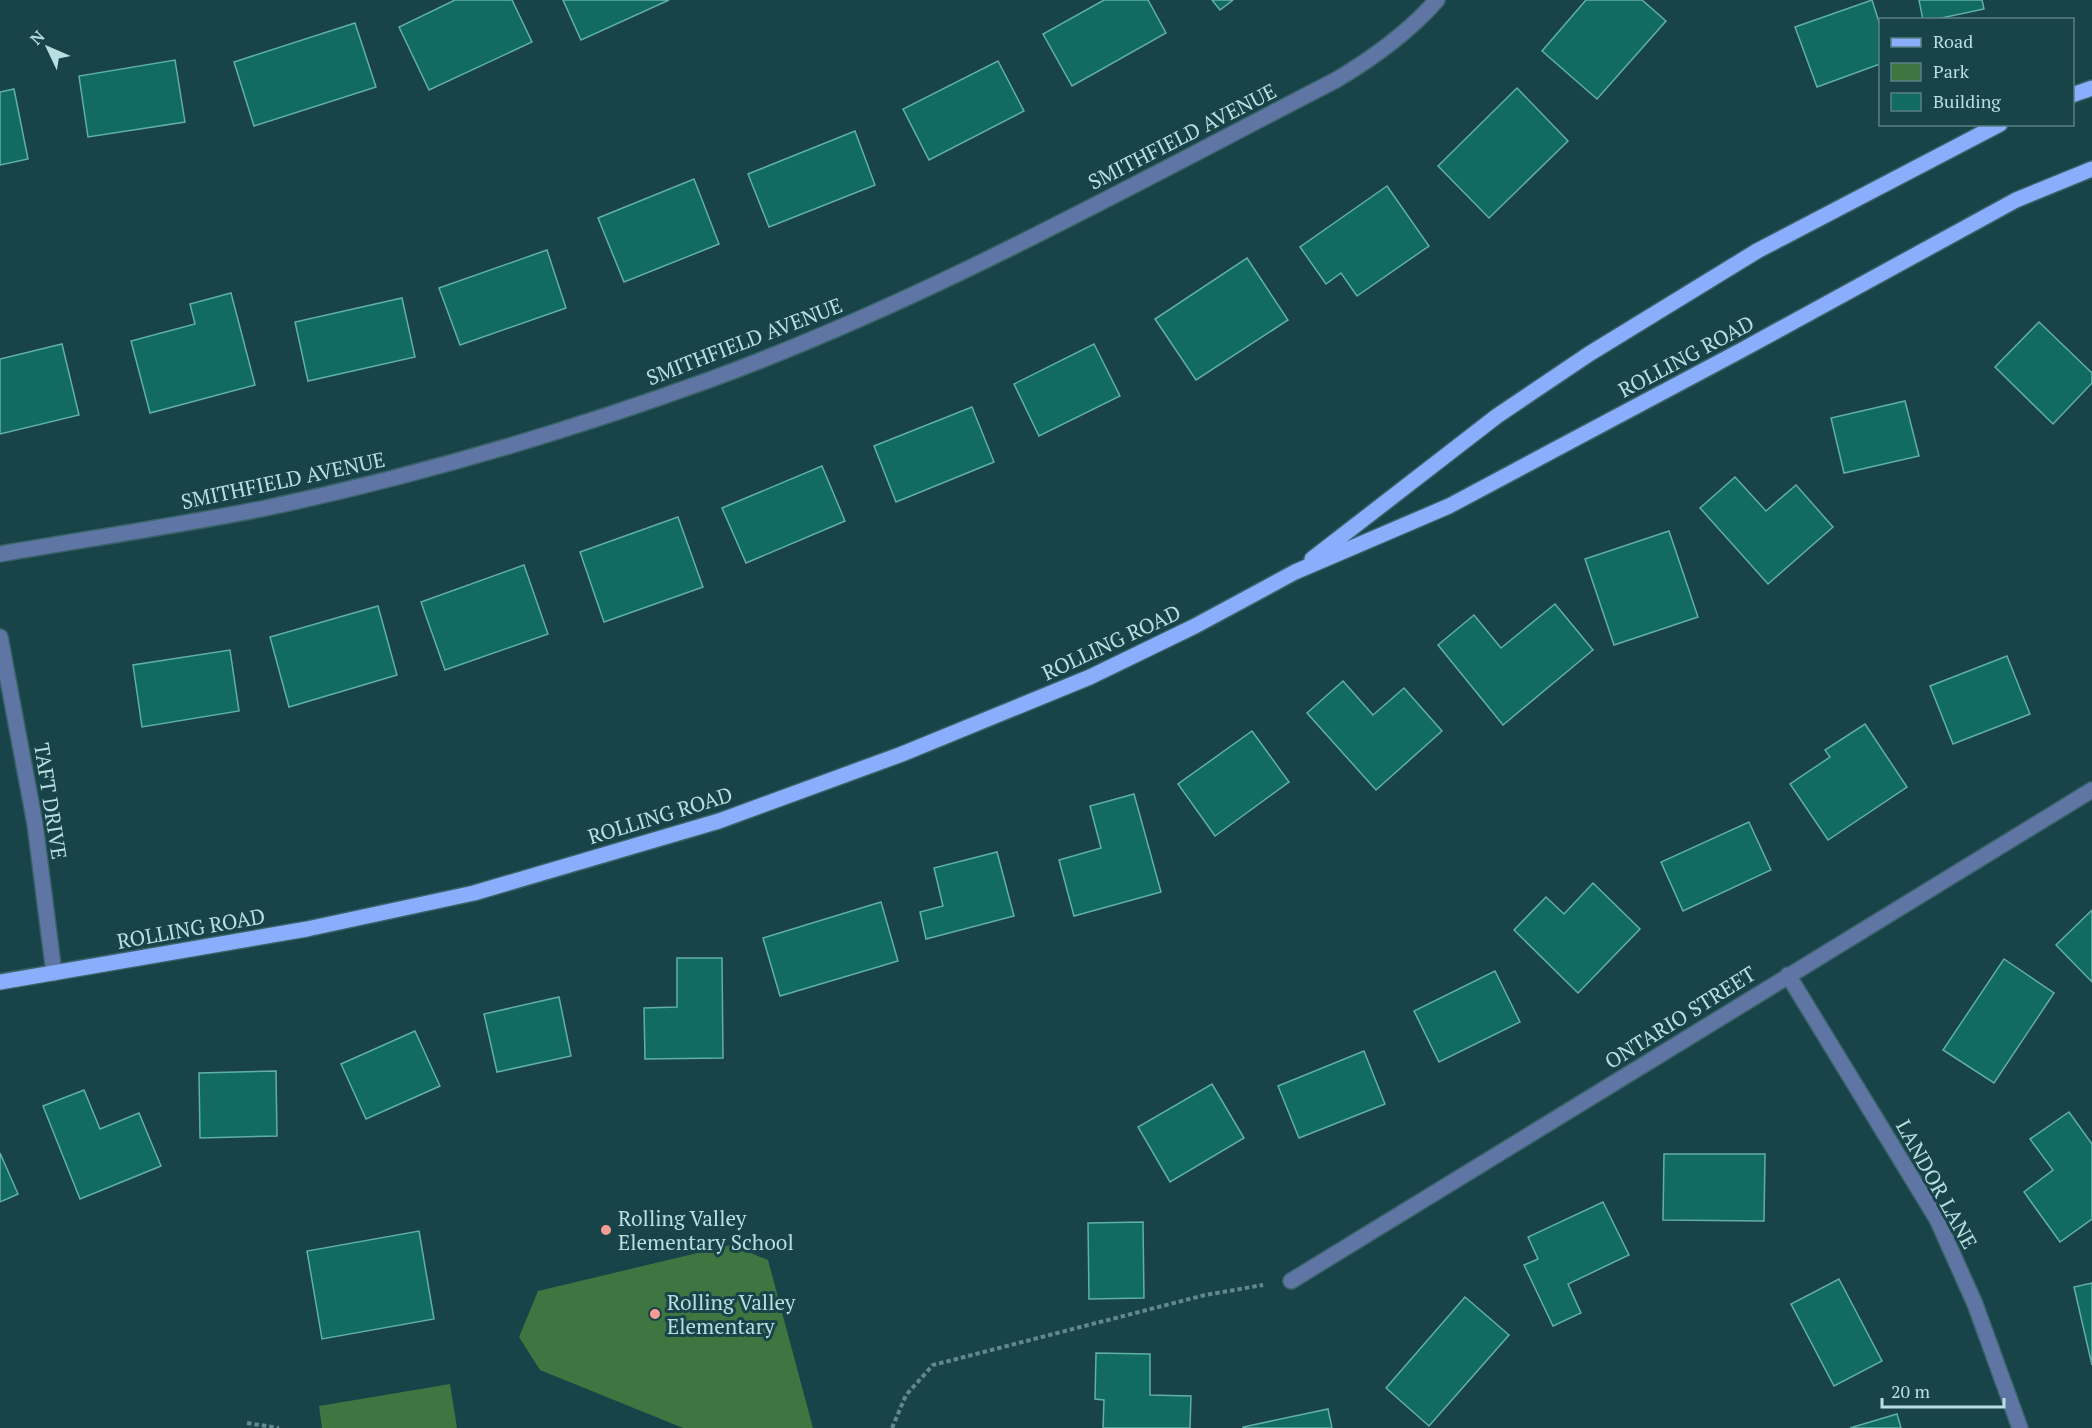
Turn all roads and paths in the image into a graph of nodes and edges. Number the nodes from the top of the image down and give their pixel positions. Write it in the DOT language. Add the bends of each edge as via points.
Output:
graph roads {
  1 [pos="1437,0"];
  2 [pos="2092,88"];
  3 [pos="2074,95"];
  4 [pos="1996,126"];
  5 [pos="2092,169"];
  6 [pos="0,554"];
  7 [pos="1295,572"];
  8 [pos="0,637"];
  9 [pos="2092,790"];
  10 [pos="54,973"];
  11 [pos="1788,975"];
  12 [pos="0,982"];
  13 [pos="1291,1281"];
  14 [pos="247,1423"];
  15 [pos="279,1428"];
  16 [pos="892,1428"];
  17 [pos="2020,1428"];
  1 -- 6 [label="street, SMITHFIELD AVENUE" via="1394,42 1336,80 974,267 844,326 710,380 579,425 414,473 261,509"];
  2 -- 3 [label="main road"];
  4 -- 7 [label="main road, ROLLING ROAD" via="1757,251 1589,354 1497,416"];
  5 -- 7 [label="main road, ROLLING ROAD" via="2016,200 1449,506"];
  7 -- 10 [label="main road, ROLLING ROAD" via="1090,677 902,754 719,821 474,893 307,929"];
  8 -- 10 [label="street, TAFT DRIVE" via="35,824"];
  9 -- 11 [label="street, ONTARIO STREET"];
  10 -- 12 [label="main road, ROLLING ROAD"];
  11 -- 13 [label="street, ONTARIO STREET"];
  11 -- 17 [label="street, LANDOR LANE" via="1937,1219 1976,1304"];
  13 -- 16 [label="path" via="1205,1295 933,1365 906,1395"];
  14 -- 15 [label="path"];
}
